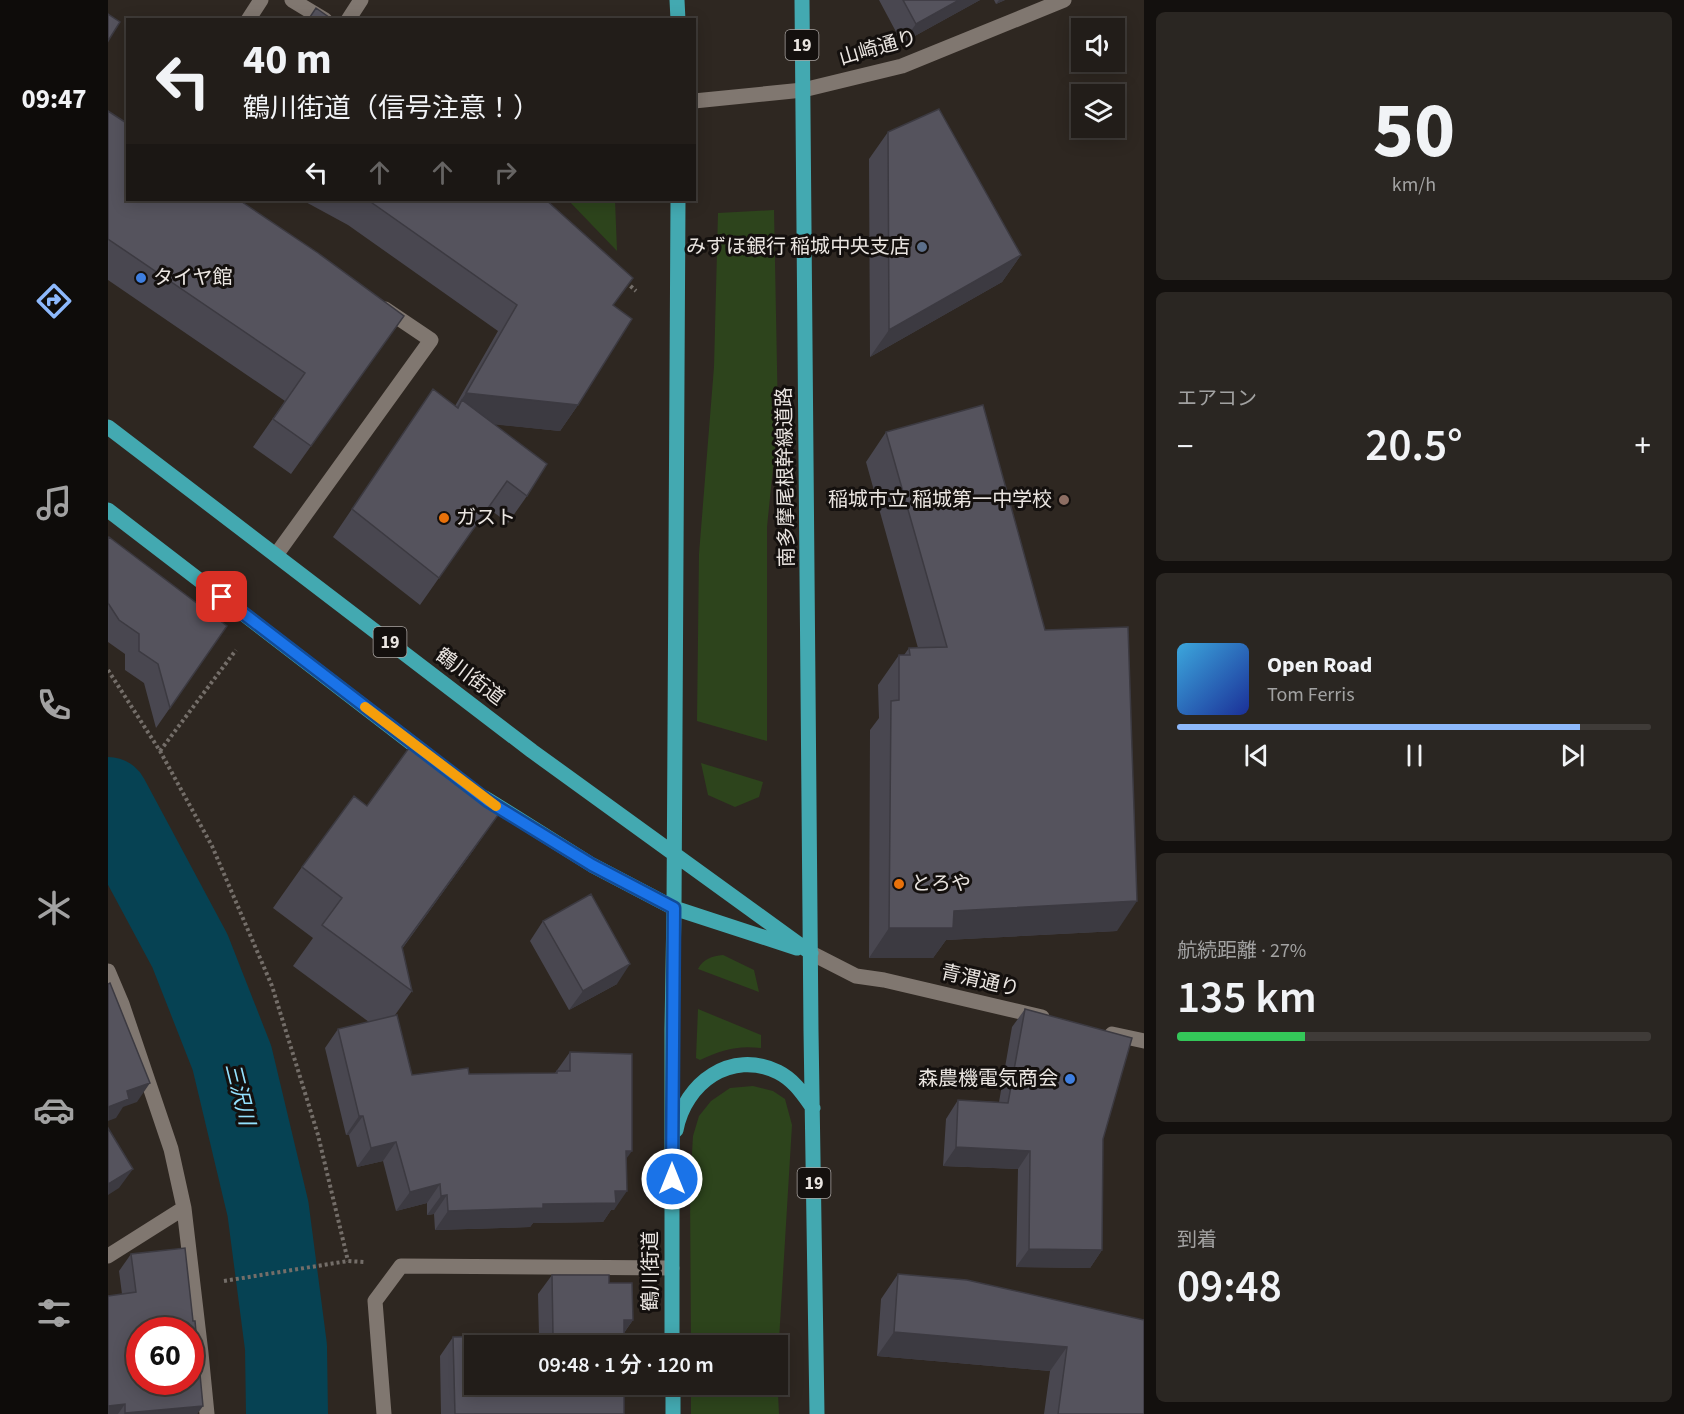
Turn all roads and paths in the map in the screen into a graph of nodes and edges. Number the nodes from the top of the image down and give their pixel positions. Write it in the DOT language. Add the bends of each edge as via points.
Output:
graph roads {
  1 [pos="261,0"];
  2 [pos="292,0"];
  3 [pos="361,0"];
  4 [pos="677,0"];
  5 [pos="802,0"];
  6 [pos="1064,0"];
  7 [pos="249,18"];
  8 [pos="323,18"];
  9 [pos="349,18"];
  10 [pos="678,18"];
  11 [pos="803,90"];
  12 [pos="696,101"];
  13 [pos="678,201"];
  14 [pos="619,274"];
  15 [pos="636,291"];
  16 [pos="372,300"];
  17 [pos="108,427"];
  18 [pos="108,510"];
  19 [pos="276,555"];
  20 [pos="236,649"];
  21 [pos="108,670"];
  22 [pos="160,751"];
  23 [pos="440,765"];
  24 [pos="469,786"];
  25 [pos="675,853"];
  26 [pos="674,908"];
  27 [pos="811,953"];
  28 [pos="108,971"];
  29 [pos="1054,1020"];
  30 [pos="1099,1031"];
  31 [pos="1144,1041"];
  32 [pos="813,1108"];
  33 [pos="671,1157"];
  34 [pos="184,1208"];
  35 [pos="108,1256"];
  36 [pos="348,1261"];
  37 [pos="332,1263"];
  38 [pos="672,1268"];
  39 [pos="231,1280"];
  40 [pos="672,1335"];
  41 [pos="673,1395"];
  42 [pos="207,1414"];
  43 [pos="384,1414"];
  44 [pos="673,1414"];
  45 [pos="817,1414"];
  1 -- 7 [label="street"];
  2 -- 8 [label="street"];
  3 -- 9 [label="street"];
  4 -- 10 [label="main road"];
  5 -- 11 [label="main road, 南多摩尾根幹線道路 / 19"];
  6 -- 11 [label="street, 山崎通り" via="902,66"];
  11 -- 12 [label="street, 山崎通り"];
  11 -- 27 [label="main road, 南多摩尾根幹線道路 / 19"];
  13 -- 25 [label="main road"];
  14 -- 15 [label="path"];
  16 -- 19 [label="street" via="431,340"];
  17 -- 19 [label="main road, 鶴川街道 / 19"];
  18 -- 23 [label="main road"];
  19 -- 25 [label="main road, 鶴川街道 / 19" via="532,751"];
  20 -- 22 [label="path"];
  21 -- 22 [label="path"];
  22 -- 36 [label="path" via="212,846 272,986 318,1135"];
  24 -- 26 [label="main road" via="592,865"];
  25 -- 26 [label="main road, 鶴川街道"];
  25 -- 27 [label="main road, 鶴川街道 / 19"];
  26 -- 27 [label="main road"];
  26 -- 33 [label="main road, 鶴川街道"];
  27 -- 29 [label="street, 青渭通り" via="856,976"];
  27 -- 32 [label="main road, 19"];
  28 -- 34 [label="street" via="171,1149"];
  30 -- 31 [label="street"];
  32 -- 33 [label="main road" via="797,1085 778,1072 757,1065 734,1066 702,1082 689,1096 679,1118"];
  32 -- 45 [label="main road, 19"];
  33 -- 38 [label="main road, 鶴川街道"];
  34 -- 35 [label="street"];
  34 -- 42 [label="street"];
  37 -- 39 [label="path"];
  38 -- 40 [label="main road, 鶴川街道"];
  38 -- 43 [label="street" via="400,1266 375,1301"];
  41 -- 44 [label="main road"];
}
